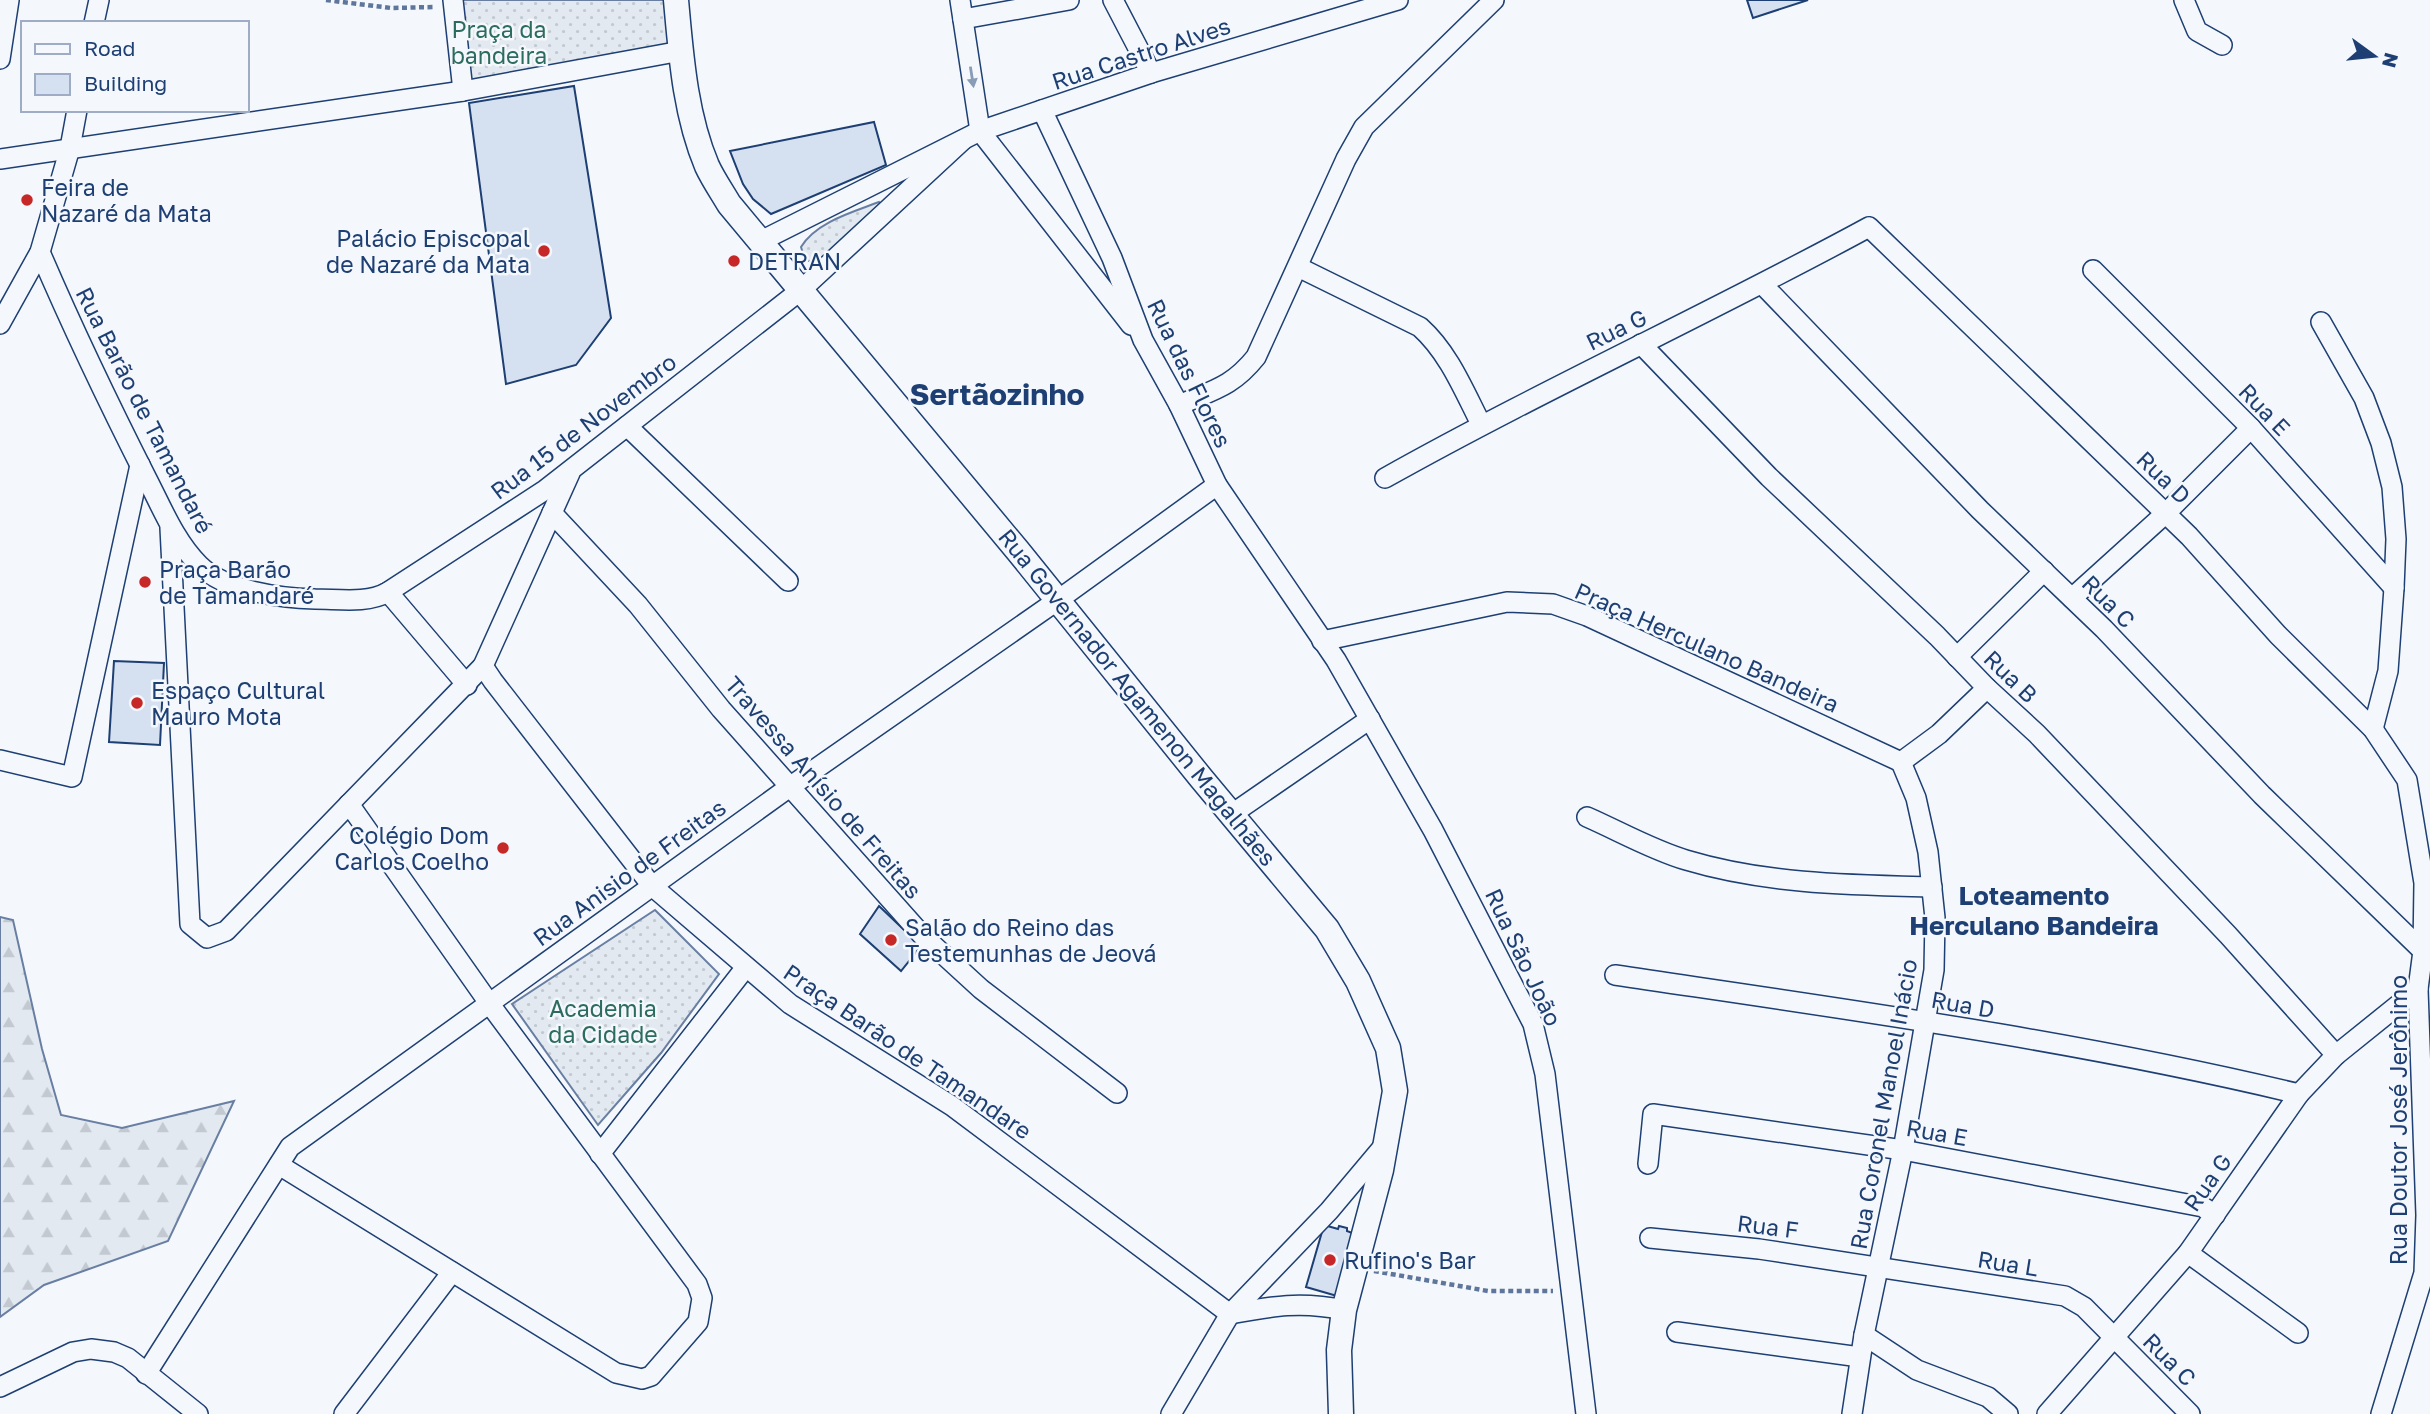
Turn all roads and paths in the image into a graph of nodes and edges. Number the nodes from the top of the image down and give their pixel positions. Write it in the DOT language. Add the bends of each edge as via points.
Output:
graph roads {
  1 [pos="9,0"];
  2 [pos="99,0"];
  3 [pos="326,0"];
  4 [pos="676,0"];
  5 [pos="1069,0"];
  6 [pos="1113,0"];
  7 [pos="1398,0"];
  8 [pos="1494,0"];
  9 [pos="2184,0"];
  10 [pos="453,3"];
  11 [pos="962,14"];
  12 [pos="94,21"];
  13 [pos="2222,46"];
  14 [pos="681,51"];
  15 [pos="0,59"];
  16 [pos="1151,73"];
  17 [pos="463,92"];
  18 [pos="1042,110"];
  19 [pos="77,112"];
  20 [pos="972,135"];
  21 [pos="70,148"];
  22 [pos="0,159"];
  23 [pos="1869,228"];
  24 [pos="761,241"];
  25 [pos="40,252"];
  26 [pos="1298,267"];
  27 [pos="2093,270"];
  28 [pos="1763,285"];
  29 [pos="801,290"];
  30 [pos="2321,322"];
  31 [pos="0,324"];
  32 [pos="1143,340"];
  33 [pos="1641,344"];
  34 [pos="1179,405"];
  35 [pos="1481,424"];
  36 [pos="627,426"];
  37 [pos="2251,428"];
  38 [pos="140,465"];
  39 [pos="572,469"];
  40 [pos="1385,478"];
  41 [pos="1217,485"];
  42 [pos="551,513"];
  43 [pos="2166,513"];
  44 [pos="170,524"];
  45 [pos="2044,571"];
  46 [pos="789,581"];
  47 [pos="2394,588"];
  48 [pos="388,592"];
  49 [pos="2072,598"];
  50 [pos="1058,600"];
  51 [pos="1322,641"];
  52 [pos="1957,657"];
  53 [pos="483,666"];
  54 [pos="467,685"];
  55 [pos="1987,688"];
  56 [pos="1370,719"];
  57 [pos="2373,729"];
  58 [pos="0,760"];
  59 [pos="1901,762"];
  60 [pos="2407,780"];
  61 [pos="791,786"];
  62 [pos="349,804"];
  63 [pos="1233,814"];
  64 [pos="1587,817"];
  65 [pos="652,886"];
  66 [pos="1932,887"];
  67 [pos="2423,951"];
  68 [pos="746,967"];
  69 [pos="1615,975"];
  70 [pos="2418,989"];
  71 [pos="489,1003"];
  72 [pos="1926,1022"];
  73 [pos="2336,1055"];
  74 [pos="1117,1093"];
  75 [pos="2299,1094"];
  76 [pos="1388,1142"];
  77 [pos="1903,1150"];
  78 [pos="600,1154"];
  79 [pos="1648,1164"];
  80 [pos="279,1165"];
  81 [pos="2215,1215"];
  82 [pos="1650,1238"];
  83 [pos="2188,1253"];
  84 [pos="1878,1267"];
  85 [pos="1355,1268"];
  86 [pos="452,1272"];
  87 [pos="1571,1290"];
  88 [pos="1344,1310"];
  89 [pos="1230,1314"];
  90 [pos="1677,1332"];
  91 [pos="2298,1333"];
  92 [pos="1864,1335"];
  93 [pos="2115,1338"];
  94 [pos="1860,1357"];
  95 [pos="146,1374"];
  96 [pos="0,1387"];
  97 [pos="2180,1410"];
  98 [pos="198,1414"];
  99 [pos="344,1414"];
  100 [pos="1171,1414"];
  101 [pos="1341,1414"];
  102 [pos="1586,1414"];
  103 [pos="1852,1414"];
  104 [pos="2008,1414"];
  105 [pos="2047,1414"];
  106 [pos="2381,1414"];
  1 -- 15 [label="street"];
  2 -- 12 [label="street"];
  3 -- 10 [label="path" via="391,8"];
  4 -- 14 [label="street, Rua Governador Agamenon Magalhães"];
  5 -- 11 [label="street"];
  6 -- 16 [label="street"];
  7 -- 16 [label="street, Rua Castro Alves"];
  8 -- 26 [label="street" via="1364,127"];
  9 -- 13 [label="street" via="2197,31"];
  10 -- 17 [label="street"];
  11 -- 20 [label="street, one-way"];
  14 -- 17 [label="street"];
  14 -- 24 [label="street, Rua Governador Agamenon Magalhães" via="692,118 708,167 729,204"];
  16 -- 18 [label="street, Rua Castro Alves"];
  17 -- 21 [label="street"];
  18 -- 20 [label="street, Rua Castro Alves"];
  18 -- 32 [label="street, Rua das Flores" via="1112,258"];
  19 -- 21 [label="street"];
  20 -- 24 [label="street, Rua Castro Alves"];
  20 -- 29 [label="street, Rua 15 de Novembro"];
  20 -- 32 [label="street"];
  21 -- 22 [label="street"];
  21 -- 25 [label="street"];
  23 -- 28 [label="street, Rua G"];
  23 -- 43 [label="street, Rua D"];
  24 -- 29 [label="street, Rua Governador Agamenon Magalhães"];
  25 -- 31 [label="street"];
  25 -- 38 [label="street, Rua Barão de Tamandaré"];
  26 -- 34 [label="street" via="1256,357 1242,374"];
  26 -- 35 [label="street" via="1420,327 1434,340"];
  27 -- 37 [label="street, Rua E"];
  28 -- 33 [label="street, Rua G"];
  28 -- 45 [label="street, Rua C"];
  29 -- 36 [label="street, Rua 15 de Novembro"];
  29 -- 50 [label="street, Rua Governador Agamenon Magalhães"];
  30 -- 47 [label="street" via="2364,398 2381,443 2392,487"];
  32 -- 34 [label="street, Rua das Flores"];
  33 -- 35 [label="street, Rua G"];
  33 -- 52 [label="street, Rua B" via="1769,477"];
  34 -- 41 [label="street, Rua das Flores"];
  35 -- 40 [label="street, Rua G"];
  36 -- 39 [label="street, Rua 15 de Novembro"];
  36 -- 46 [label="street"];
  37 -- 43 [label="street"];
  37 -- 47 [label="street, Rua E"];
  38 -- 44 [label="street, Rua Barão de Tamandaré"];
  38 -- 58 [label="street" via="72,777"];
  39 -- 42 [label="street"];
  39 -- 48 [label="street, Rua 15 de Novembro"];
  41 -- 50 [label="street, Rua Anisio de Freitas"];
  41 -- 51 [label="street, Rua das Flores"];
  42 -- 53 [label="street"];
  42 -- 61 [label="street, Travessa Anísio de Freitas" via="638,605 721,709"];
  43 -- 49 [label="street"];
  43 -- 57 [label="street, Rua D" via="2278,635"];
  44 -- 48 [label="street, Rua Barão de Tamandaré" via="201,566 225,581 258,592 289,598 365,599"];
  44 -- 62 [label="street" via="190,924 207,938 226,931"];
  45 -- 49 [label="street, Rua C"];
  45 -- 52 [label="street"];
  47 -- 57 [label="street" via="2388,671"];
  48 -- 54 [label="street"];
  49 -- 67 [label="street, Rua C" via="2262,795"];
  50 -- 61 [label="street, Rua Anisio de Freitas"];
  50 -- 63 [label="street, Rua Governador Agamenon Magalhães"];
  51 -- 56 [label="street, Rua São João"];
  51 -- 59 [label="street, Praça Herculano Bandeira" via="1507,601 1553,604"];
  52 -- 55 [label="street, Rua B"];
  53 -- 54 [label="street"];
  53 -- 65 [label="street, Praça Barão de Tamandare"];
  54 -- 62 [label="street"];
  55 -- 59 [label="street" via="1939,734"];
  55 -- 73 [label="street, Rua B" via="2037,734"];
  56 -- 63 [label="street"];
  56 -- 87 [label="street, Rua São João" via="1533,1024 1545,1074"];
  57 -- 60 [label="street, Rua D"];
  59 -- 66 [label="street, Rua Coronel Manoel Inácio" via="1916,798"];
  60 -- 67 [label="street, Rua Doutor José Jerônimo" via="2424,883"];
  61 -- 65 [label="street, Rua Anisio de Freitas"];
  61 -- 74 [label="street, Travessa Anísio de Freitas" via="922,934 981,989"];
  62 -- 71 [label="street"];
  63 -- 76 [label="street, Rua Governador Agamenon Magalhães" via="1328,929 1358,981 1388,1048 1395,1091"];
  64 -- 66 [label="street" via="1683,860 1723,870 1809,883"];
  65 -- 68 [label="street, Praça Barão de Tamandare"];
  65 -- 71 [label="street, Rua Anisio de Freitas"];
  66 -- 72 [label="street, Rua Coronel Manoel Inácio" via="1934,970"];
  67 -- 70 [label="street, Rua Doutor José Jerônimo"];
  68 -- 78 [label="street"];
  68 -- 89 [label="street, Praça Barão de Tamandare" via="790,1004 952,1105"];
  69 -- 72 [label="street, Rua D"];
  70 -- 73 [label="street, Rua G"];
  70 -- 106 [label="street, Rua Doutor José Jerônimo" via="2424,1273"];
  71 -- 78 [label="street"];
  71 -- 80 [label="street, Rua Anisio de Freitas" via="290,1147"];
  72 -- 75 [label="street, Rua D"];
  72 -- 77 [label="street, Rua Coronel Manoel Inácio"];
  73 -- 75 [label="street, Rua G"];
  75 -- 81 [label="street, Rua G"];
  76 -- 85 [label="street, Rua Governador Agamenon Magalhães"];
  76 -- 89 [label="street"];
  77 -- 79 [label="street, Rua E" via="1653,1114"];
  77 -- 81 [label="street, Rua E" via="2203,1207"];
  77 -- 84 [label="street, Rua Coronel Manoel Inácio"];
  78 -- 86 [label="street" via="702,1298 698,1322 651,1376 642,1379 616,1373"];
  80 -- 86 [label="street"];
  80 -- 95 [label="street, Rua Anisio de Freitas"];
  81 -- 83 [label="street, Rua G"];
  82 -- 84 [label="street, Rua F"];
  83 -- 91 [label="street"];
  83 -- 93 [label="street, Rua G"];
  84 -- 92 [label="street, Rua Coronel Manoel Inácio"];
  84 -- 93 [label="street, Rua L" via="2065,1296 2084,1307"];
  85 -- 87 [label="path" via="1488,1291"];
  85 -- 88 [label="street, Rua Governador Agamenon Magalhães"];
  86 -- 99 [label="street"];
  87 -- 102 [label="street, Rua São João"];
  88 -- 89 [label="street" via="1297,1303"];
  88 -- 101 [label="street, Rua Governador Agamenon Magalhães" via="1339,1350"];
  89 -- 100 [label="street"];
  90 -- 94 [label="street"];
  92 -- 94 [label="street, Rua Coronel Manoel Inácio"];
  92 -- 104 [label="street" via="1917,1370 1988,1398"];
  93 -- 97 [label="street, Rua C"];
  93 -- 105 [label="street, Rua G"];
  94 -- 103 [label="street, Rua Coronel Manoel Inácio"];
  95 -- 96 [label="street" via="128,1358 91,1349 73,1352"];
  95 -- 98 [label="street"];
}
